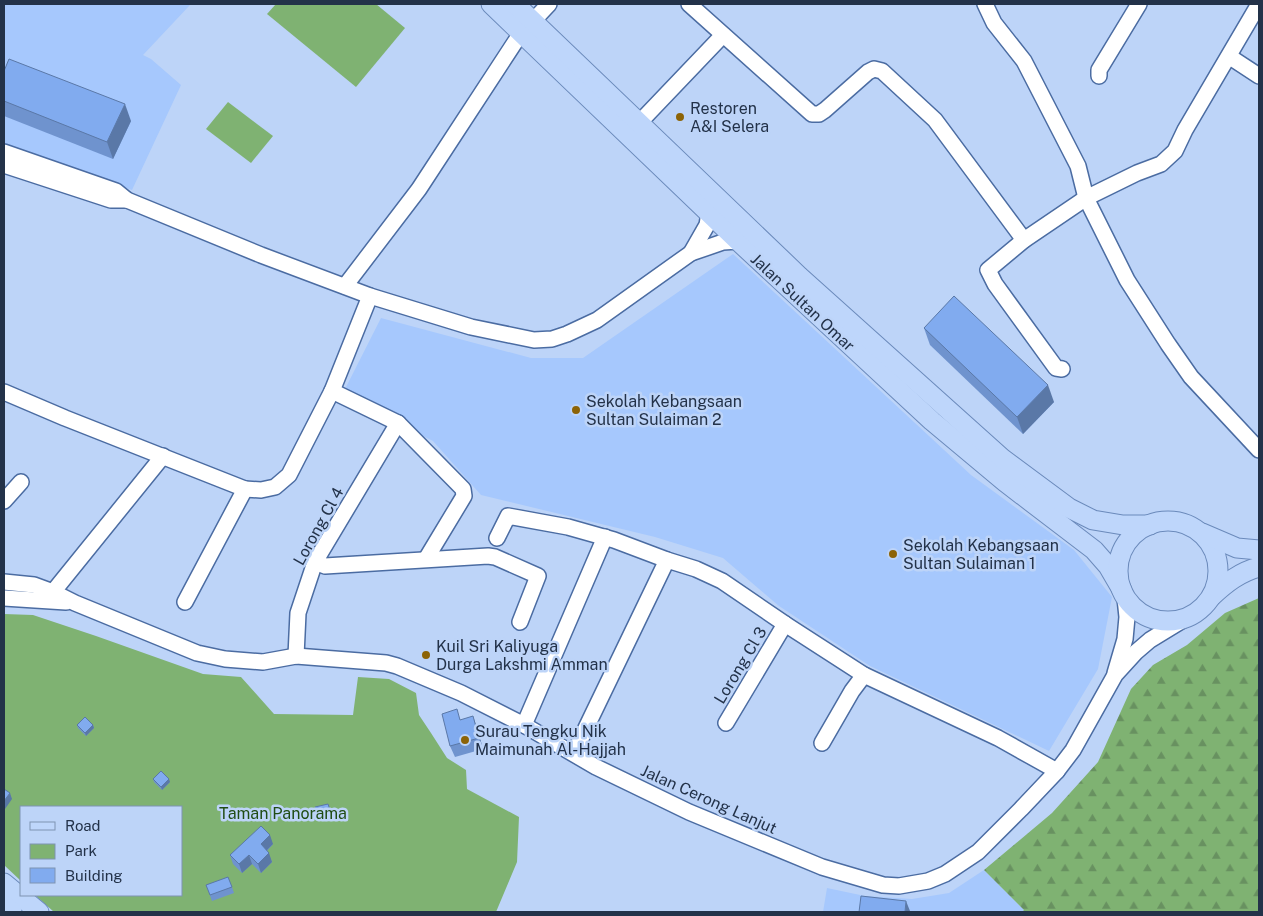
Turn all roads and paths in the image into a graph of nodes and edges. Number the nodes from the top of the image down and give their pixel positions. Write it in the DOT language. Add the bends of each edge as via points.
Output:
graph roads {
  1 [pos="491,4"];
  2 [pos="515,4"];
  3 [pos="549,4"];
  4 [pos="689,4"];
  5 [pos="985,4"];
  6 [pos="1139,4"];
  7 [pos="1259,4"];
  8 [pos="527,27"];
  9 [pos="723,34"];
  10 [pos="1230,57"];
  11 [pos="1099,76"];
  12 [pos="1259,76"];
  13 [pos="639,123"];
  14 [pos="4,152"];
  15 [pos="4,165"];
  16 [pos="1086,198"];
  17 [pos="127,200"];
  18 [pos="709,214"];
  19 [pos="1024,240"];
  20 [pos="738,241"];
  21 [pos="691,253"];
  22 [pos="345,286"];
  23 [pos="370,296"];
  24 [pos="1062,369"];
  25 [pos="332,391"];
  26 [pos="4,392"];
  27 [pos="398,424"];
  28 [pos="1259,450"];
  29 [pos="164,456"];
  30 [pos="21,482"];
  31 [pos="245,490"];
  32 [pos="4,501"];
  33 [pos="1150,525"];
  34 [pos="1199,532"];
  35 [pos="497,538"];
  36 [pos="605,538"];
  37 [pos="1259,550"];
  38 [pos="426,559"];
  39 [pos="667,560"];
  40 [pos="315,562"];
  41 [pos="1259,568"];
  42 [pos="4,582"];
  43 [pos="53,592"];
  44 [pos="1124,594"];
  45 [pos="1212,596"];
  46 [pos="4,598"];
  47 [pos="185,602"];
  48 [pos="75,603"];
  49 [pos="1186,618"];
  50 [pos="520,622"];
  51 [pos="785,624"];
  52 [pos="296,656"];
  53 [pos="864,675"];
  54 [pos="1115,675"];
  55 [pos="726,723"];
  56 [pos="524,724"];
  57 [pos="822,743"];
  58 [pos="574,753"];
  59 [pos="1057,771"];
  60 [pos="4,882"];
  61 [pos="20,896"];
  62 [pos="20,896"];
  63 [pos="4,904"];
  64 [pos="12,912"];
  65 [pos="39,912"];
  1 -- 8 [label="main road, Jalan Sultan Omar"];
  2 -- 8 [label="main road"];
  3 -- 8 [label="street"];
  4 -- 9 [label="street"];
  5 -- 16 [label="street" via="994,23 1024,61 1078,166"];
  6 -- 11 [label="street" via="1099,70"];
  7 -- 10 [label="street"];
  8 -- 13 [label="main road"];
  8 -- 18 [label="main road, Jalan Sultan Omar"];
  8 -- 22 [label="street" via="419,189"];
  9 -- 13 [label="street"];
  9 -- 19 [label="street" via="812,114 825,110 868,72 874,69 882,71 935,120"];
  10 -- 12 [label="street"];
  10 -- 16 [label="street" via="1175,152 1161,164"];
  13 -- 33 [label="main road" via="799,276 1003,459 1069,508 1093,520 1123,526"];
  14 -- 17 [label="street" via="116,191"];
  15 -- 17 [label="street" via="111,200"];
  16 -- 19 [label="street"];
  16 -- 28 [label="street" via="1127,280 1168,344 1191,377"];
  17 -- 22 [label="street"];
  18 -- 20 [label="main road, Jalan Sultan Omar"];
  18 -- 21 [label="street" via="707,225"];
  19 -- 24 [label="street" via="988,270 1056,368"];
  20 -- 21 [label="street" via="723,242"];
  20 -- 44 [label="main road, Jalan Sultan Omar" via="932,421 1094,550 1108,566"];
  21 -- 23 [label="street" via="597,320 552,338 534,340 504,335"];
  22 -- 23 [label="street"];
  23 -- 25 [label="street"];
  25 -- 27 [label="street"];
  25 -- 31 [label="street" via="288,475 275,487"];
  26 -- 29 [label="street"];
  27 -- 38 [label="street" via="464,492"];
  27 -- 40 [label="street, Lorong Cl 4"];
  29 -- 31 [label="street"];
  29 -- 43 [label="street"];
  30 -- 32 [label="street"];
  31 -- 47 [label="street"];
  33 -- 34 [label="main road" via="1175,522"];
  33 -- 44 [label="main road" via="1136,533 1120,559 1118,575"];
  34 -- 37 [label="main road" via="1237,548"];
  34 -- 45 [label="main road" via="1208,540 1218,561"];
  35 -- 36 [label="street" via="508,516 568,527"];
  36 -- 39 [label="street"];
  36 -- 56 [label="street"];
  38 -- 40 [label="street" via="325,566"];
  38 -- 50 [label="street" via="488,556 535,573 538,579"];
  39 -- 51 [label="street" via="722,581"];
  39 -- 58 [label="street"];
  40 -- 52 [label="street, Lorong Cl 4" via="298,613"];
  41 -- 45 [label="main road" via="1242,573"];
  42 -- 43 [label="street, Jalan Cerong Lanjut" via="34,585"];
  43 -- 48 [label="street, Jalan Cerong Lanjut"];
  44 -- 49 [label="main road" via="1137,611 1152,619 1169,622"];
  44 -- 54 [label="street, Jalan Cerong Lanjut" via="1125,639"];
  45 -- 49 [label="main road" via="1205,606"];
  46 -- 48 [label="street, Jalan Cerong Lanjut"];
  48 -- 52 [label="street, Jalan Cerong Lanjut" via="197,653 263,662"];
  49 -- 54 [label="street, Jalan Cerong Lanjut" via="1150,640"];
  51 -- 53 [label="street"];
  51 -- 55 [label="street, Lorong Cl 3"];
  52 -- 56 [label="street, Jalan Cerong Lanjut" via="396,666"];
  53 -- 57 [label="street"];
  53 -- 59 [label="street" via="998,738"];
  54 -- 59 [label="street, Jalan Cerong Lanjut" via="1073,750"];
  56 -- 58 [label="street, Jalan Cerong Lanjut"];
  58 -- 59 [label="street, Jalan Cerong Lanjut" via="689,812 822,867 899,886 945,874 978,852"];
  60 -- 61 [label="main road"];
  62 -- 65 [label="main road"];
  63 -- 64 [label="main road"];
}
